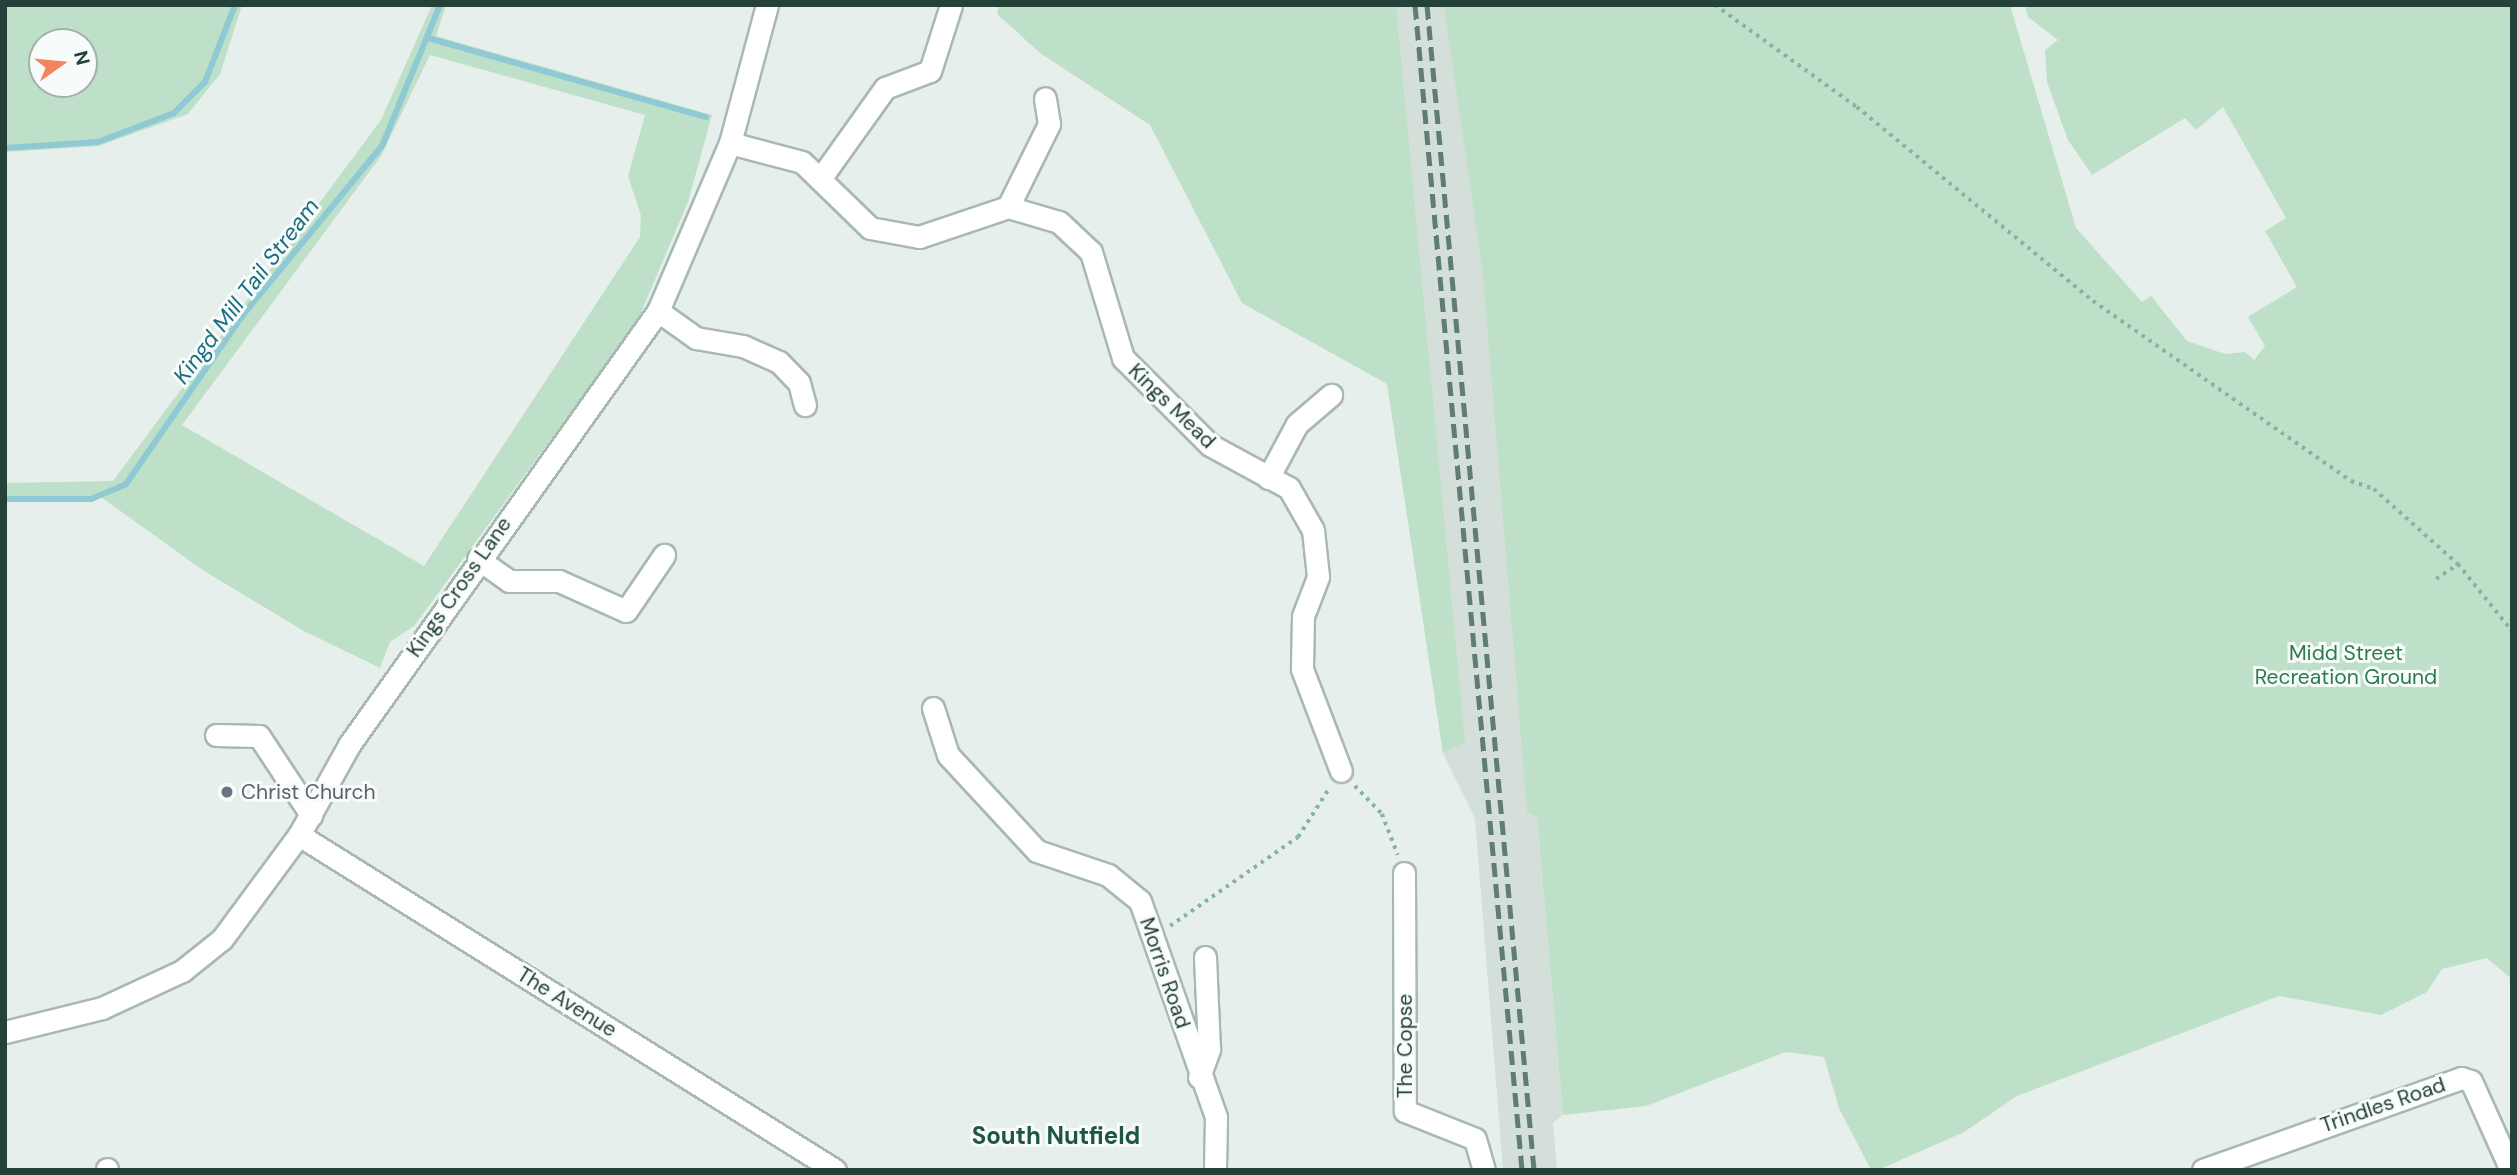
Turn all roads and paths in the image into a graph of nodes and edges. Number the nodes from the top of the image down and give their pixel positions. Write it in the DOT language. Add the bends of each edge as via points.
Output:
graph roads {
  1 [pos="767,5"];
  2 [pos="951,5"];
  3 [pos="1715,5"];
  4 [pos="1045,98"];
  5 [pos="730,143"];
  6 [pos="820,179"];
  7 [pos="1009,207"];
  8 [pos="658,311"];
  9 [pos="1331,395"];
  10 [pos="805,405"];
  11 [pos="1268,478"];
  12 [pos="664,555"];
  13 [pos="478,559"];
  14 [pos="2458,564"];
  15 [pos="2436,579"];
  16 [pos="2512,631"];
  17 [pos="933,708"];
  18 [pos="216,735"];
  19 [pos="1341,771"];
  20 [pos="311,815"];
  21 [pos="299,835"];
  22 [pos="1404,873"];
  23 [pos="1157,953"];
  24 [pos="1205,957"];
  25 [pos="5,1032"];
  26 [pos="1199,1077"];
  27 [pos="835,1170"];
  28 [pos="1215,1170"];
  29 [pos="1484,1170"];
  30 [pos="2203,1170"];
  31 [pos="2511,1170"];
  1 -- 5 [label="street, Kings Cross Lane"];
  2 -- 6 [label="street" via="930,71 885,88"];
  3 -- 14 [label="path" via="1857,107 2093,302 2351,481 2374,489"];
  4 -- 7 [label="street" via="1049,124"];
  5 -- 6 [label="street" via="802,162"];
  5 -- 8 [label="street, Kings Cross Lane"];
  6 -- 7 [label="street" via="870,228 919,237"];
  7 -- 11 [label="street, Kings Mead" via="1059,222 1091,252 1123,358 1210,445"];
  8 -- 10 [label="street" via="696,338 743,346 779,362 799,383"];
  8 -- 13 [label="street, Kings Cross Lane"];
  9 -- 11 [label="street" via="1297,424"];
  11 -- 19 [label="street, Kings Mead" via="1289,488 1313,530 1318,577 1303,616 1302,669"];
  12 -- 13 [label="street" via="626,611 559,580 509,581"];
  13 -- 20 [label="street, Kings Cross Lane" via="349,746"];
  14 -- 15 [label="path"];
  14 -- 16 [label="path"];
  17 -- 23 [label="street, Morris Road" via="948,755 1037,851 1108,875 1140,901"];
  18 -- 20 [label="street" via="259,736"];
  19 -- 22 [label="path" via="1382,814"];
  19 -- 23 [label="path" via="1298,837 1172,922"];
  20 -- 21 [label="street, Kings Cross Lane"];
  21 -- 25 [label="street, Kings Cross Lane" via="222,939 182,971 102,1008"];
  21 -- 27 [label="street, The Avenue"];
  22 -- 29 [label="street, The Copse" via="1405,1111 1475,1139"];
  23 -- 26 [label="street, Morris Road"];
  24 -- 26 [label="street" via="1209,1049"];
  26 -- 28 [label="street, Morris Road" via="1216,1117"];
  30 -- 31 [label="street, Trindles Road" via="2462,1078 2471,1081"];
}
